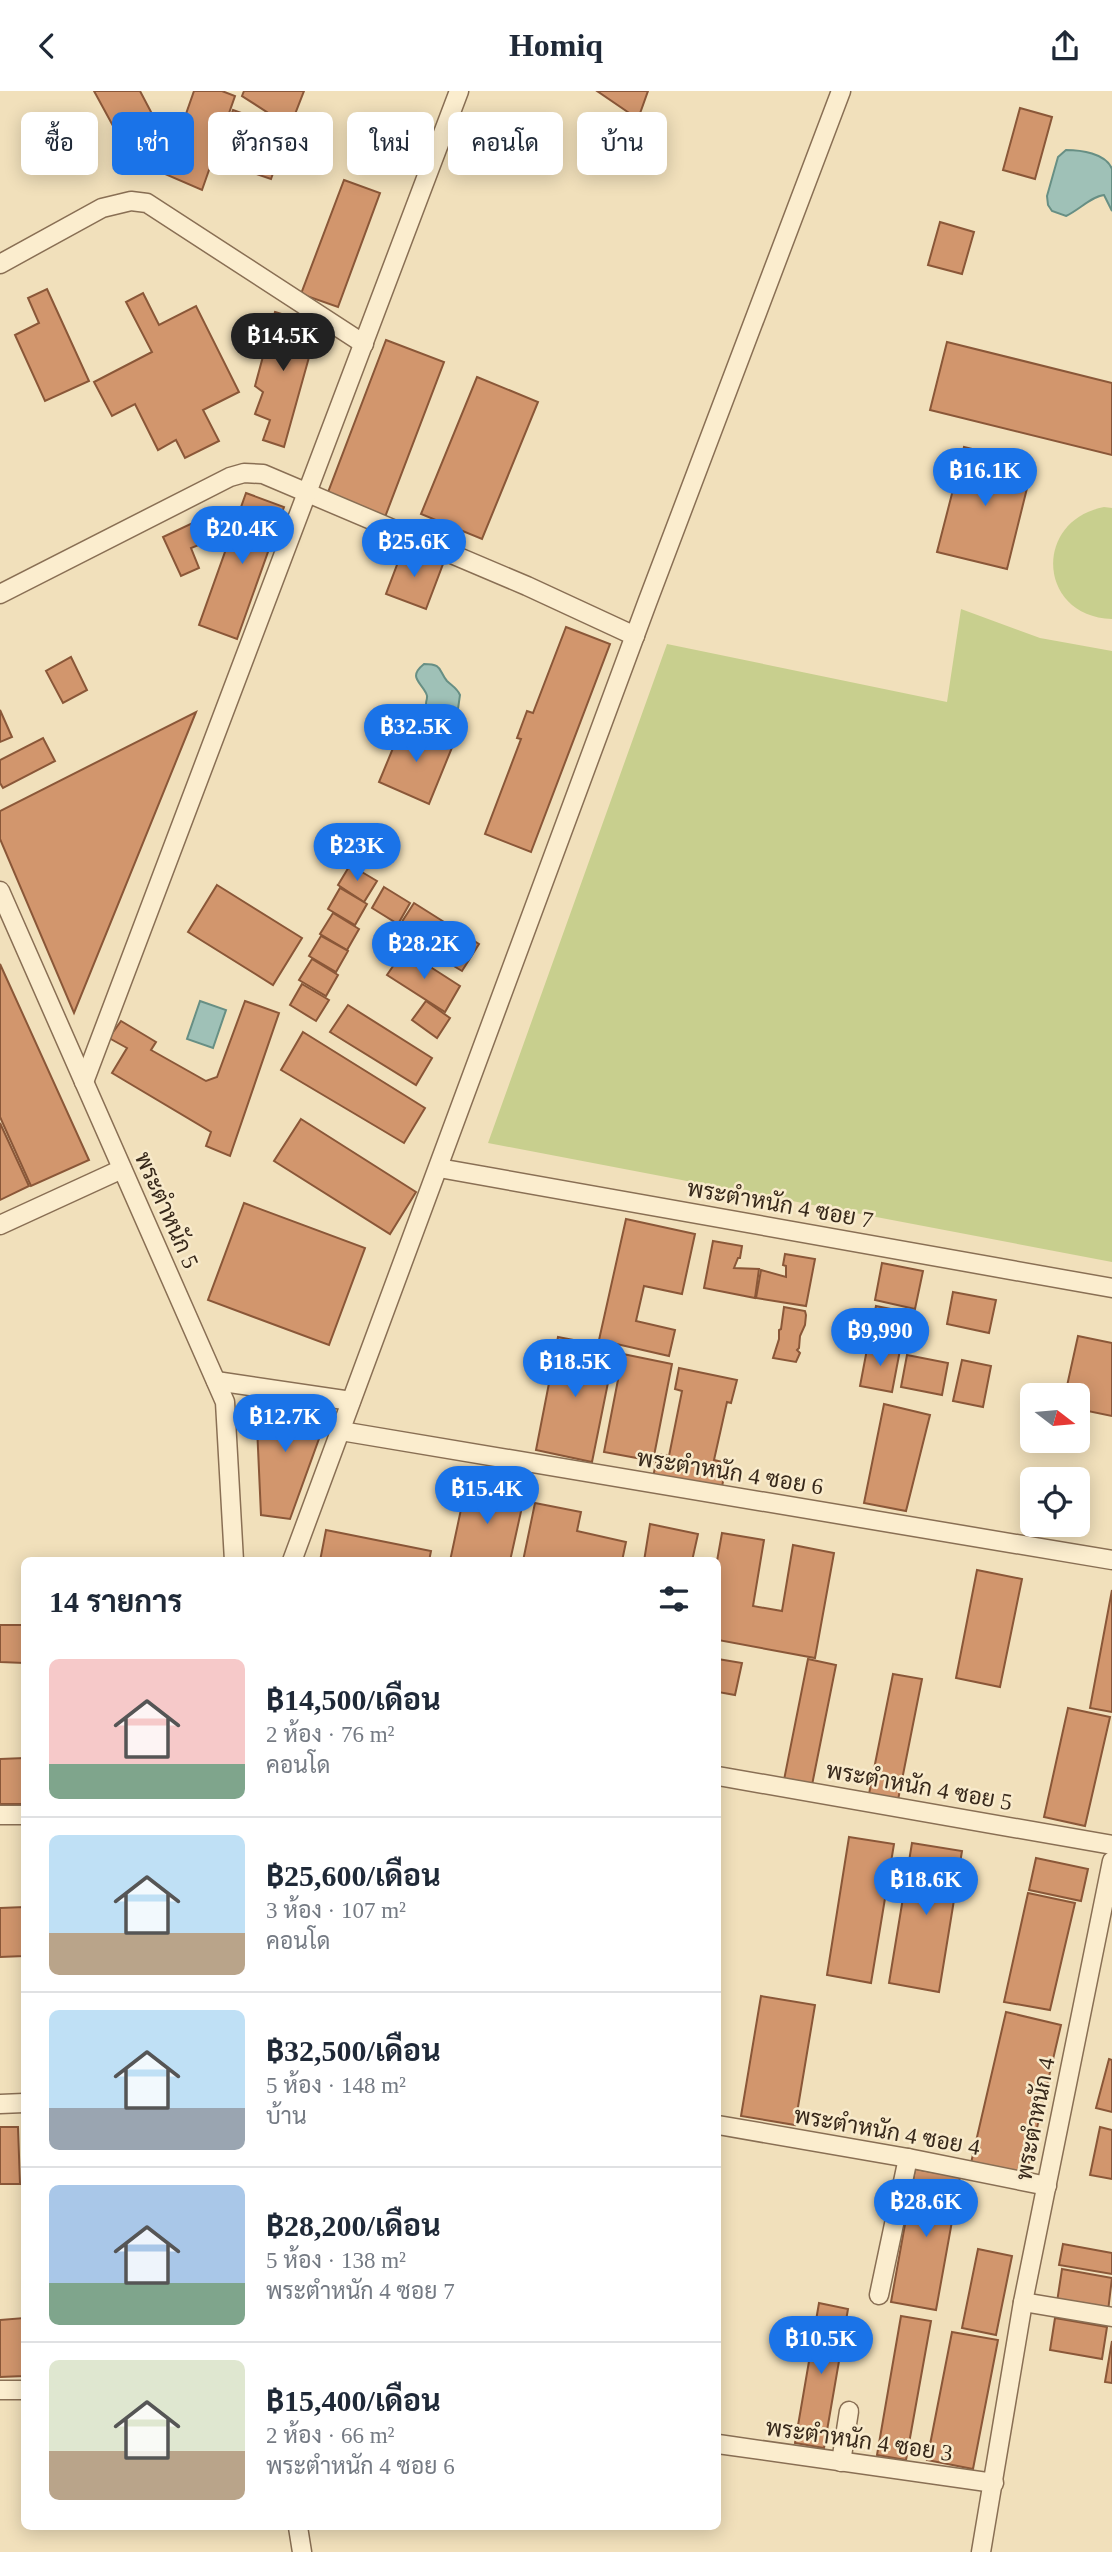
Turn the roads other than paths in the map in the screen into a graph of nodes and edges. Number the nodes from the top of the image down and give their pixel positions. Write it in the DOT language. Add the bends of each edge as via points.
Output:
graph roads {
  1 [pos="459,91"];
  2 [pos="841,91"];
  3 [pos="0,264"];
  4 [pos="363,344"];
  5 [pos="307,492"];
  6 [pos="0,594"];
  7 [pos="635,636"];
  8 [pos="2,903"];
  9 [pos="84,1083"];
  10 [pos="439,1168"];
  11 [pos="122,1169"];
  12 [pos="0,1225"];
  13 [pos="1112,1288"];
  14 [pos="216,1381"];
  15 [pos="351,1401"];
  16 [pos="341,1431"];
  17 [pos="234,1557"];
  18 [pos="294,1557"];
  19 [pos="1112,1560"];
  20 [pos="721,1777"];
  21 [pos="0,1815"];
  22 [pos="21,1815"];
  23 [pos="1112,1845"];
  24 [pos="1112,1861"];
  25 [pos="0,2103"];
  26 [pos="21,2103"];
  27 [pos="721,2126"];
  28 [pos="908,2158"];
  29 [pos="1047,2186"];
  30 [pos="878,2295"];
  31 [pos="1023,2302"];
  32 [pos="1112,2317"];
  33 [pos="0,2390"];
  34 [pos="21,2390"];
  35 [pos="849,2411"];
  36 [pos="721,2444"];
  37 [pos="841,2462"];
  38 [pos="994,2483"];
  39 [pos="298,2530"];
  40 [pos="302,2552"];
  41 [pos="981,2552"];
  1 -- 4 [label="street"];
  2 -- 7 [label="street"];
  3 -- 4 [label="street" via="102,208 131,201 147,203"];
  4 -- 5 [label="street"];
  5 -- 6 [label="street" via="263,474 230,477"];
  5 -- 7 [label="street"];
  5 -- 9 [label="street"];
  7 -- 10 [label="street"];
  8 -- 9 [label="street, พระตำหนัก 5"];
  9 -- 11 [label="street, พระตำหนัก 5"];
  10 -- 13 [label="street, พระตำหนัก 4 ซอย 7"];
  10 -- 15 [label="street"];
  11 -- 12 [label="street"];
  11 -- 14 [label="street, พระตำหนัก 5"];
  14 -- 15 [label="street"];
  14 -- 17 [label="street, พระตำหนัก 5" via="225,1402"];
  15 -- 16 [label="street"];
  16 -- 18 [label="street"];
  16 -- 19 [label="street, พระตำหนัก 4 ซอย 6"];
  20 -- 23 [label="street, พระตำหนัก 4 ซอย 5"];
  21 -- 22 [label="street"];
  24 -- 29 [label="street, พระตำหนัก 4"];
  25 -- 26 [label="street"];
  27 -- 28 [label="street, พระตำหนัก 4 ซอย 4"];
  28 -- 29 [label="street, พระตำหนัก 4 ซอย 4"];
  28 -- 30 [label="street"];
  29 -- 31 [label="street, พระตำหนัก 4"];
  31 -- 32 [label="street"];
  31 -- 38 [label="street, พระตำหนัก 4"];
  33 -- 34 [label="street"];
  35 -- 37 [label="street"];
  36 -- 37 [label="street, พระตำหนัก 4 ซอย 3"];
  37 -- 38 [label="street, พระตำหนัก 4 ซอย 3"];
  38 -- 41 [label="street, พระตำหนัก 4"];
  39 -- 40 [label="street"];
}
